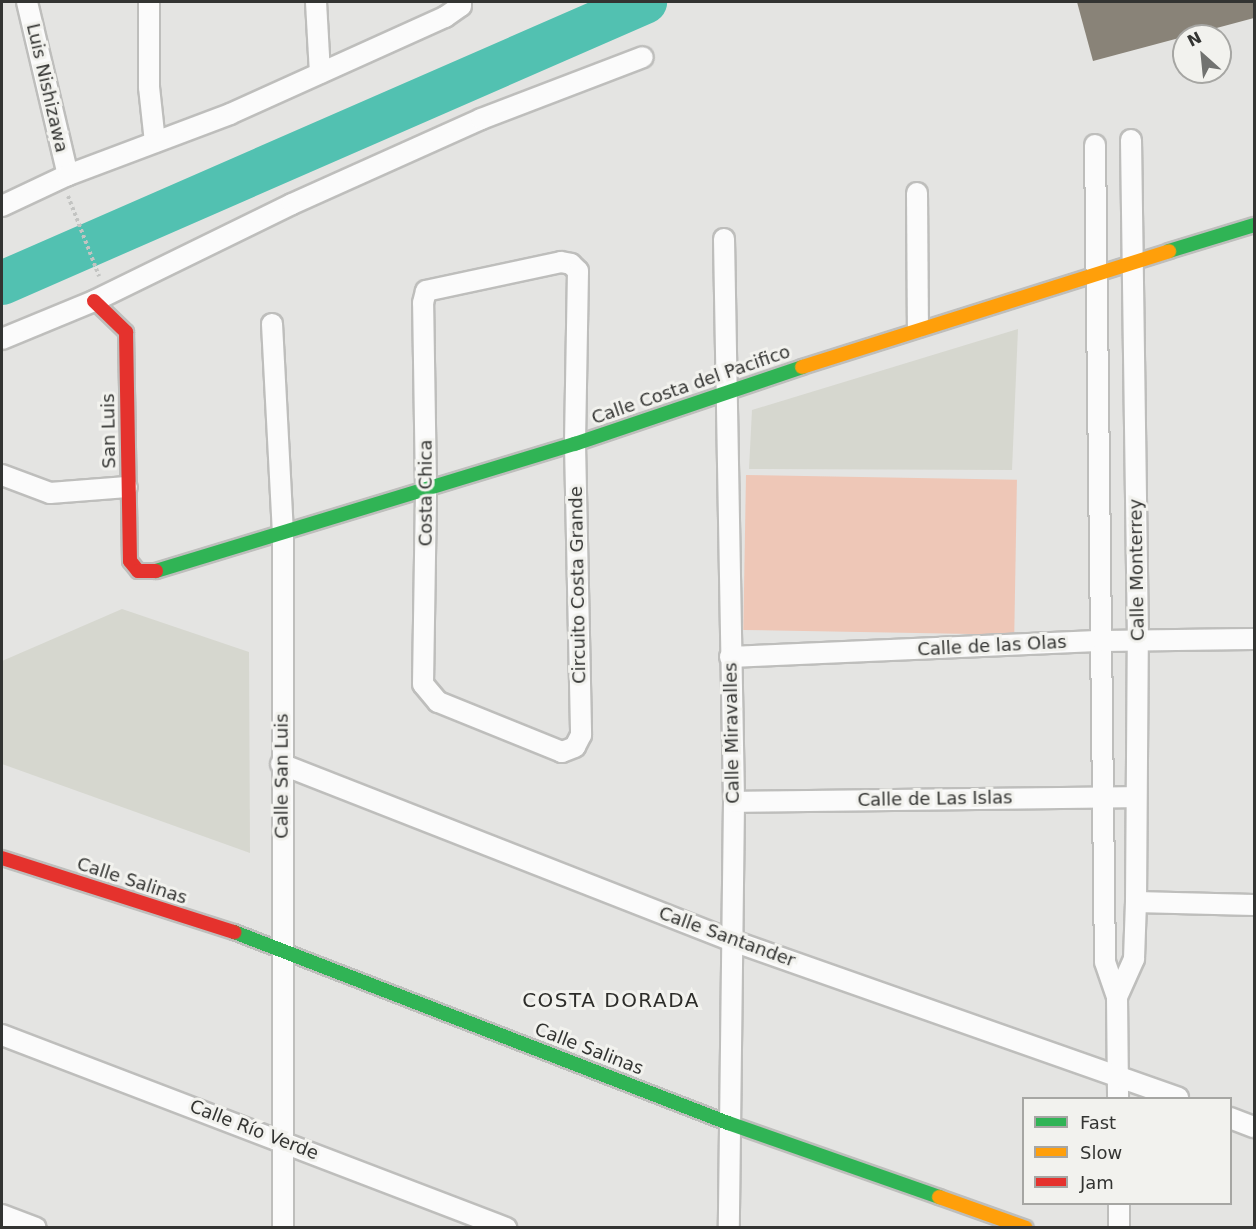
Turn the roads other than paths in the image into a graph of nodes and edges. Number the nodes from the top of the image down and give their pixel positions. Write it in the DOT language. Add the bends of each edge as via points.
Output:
graph roads {
  1 [pos="27,2"];
  2 [pos="149,2"];
  3 [pos="316,2"];
  4 [pos="461,2"];
  5 [pos="643,57"];
  6 [pos="320,73"];
  7 [pos="1131,141"];
  8 [pos="155,142"];
  9 [pos="1095,145"];
  10 [pos="67,184"];
  11 [pos="917,193"];
  12 [pos="2,206"];
  13 [pos="1254,225"];
  14 [pos="724,239"];
  15 [pos="1133,261"];
  16 [pos="571,264"];
  17 [pos="1096,272"];
  18 [pos="98,293"];
  19 [pos="272,324"];
  20 [pos="918,327"];
  21 [pos="2,339"];
  22 [pos="724,393"];
  23 [pos="575,444"];
  24 [pos="2,475"];
  25 [pos="127,486"];
  26 [pos="426,488"];
  27 [pos="283,531"];
  28 [pos="138,571"];
  29 [pos="1254,639"];
  30 [pos="1103,641"];
  31 [pos="1138,641"];
  32 [pos="730,657"];
  33 [pos="428,695"];
  34 [pos="281,764"];
  35 [pos="1103,797"];
  36 [pos="1136,797"];
  37 [pos="734,802"];
  38 [pos="2,858"];
  39 [pos="1136,903"];
  40 [pos="1254,905"];
  41 [pos="733,941"];
  42 [pos="283,948"];
  43 [pos="1117,997"];
  44 [pos="2,1035"];
  45 [pos="1118,1076"];
  46 [pos="1118,1097"];
  47 [pos="1175,1097"];
  48 [pos="1232,1119"];
  49 [pos="728,1123"];
  50 [pos="1254,1127"];
  51 [pos="283,1140"];
  52 [pos="1119,1205"];
  53 [pos="2,1215"];
  54 [pos="36,1227"];
  55 [pos="283,1227"];
  56 [pos="506,1227"];
  57 [pos="729,1227"];
  58 [pos="1026,1227"];
  59 [pos="1119,1227"];
  1 -- 10 [label="street, Luis Nishizawa"];
  2 -- 8 [label="street" via="149,87"];
  3 -- 6 [label="street"];
  4 -- 6 [label="street" via="445,17"];
  5 -- 18 [label="street" via="481,119"];
  6 -- 8 [label="street" via="231,114"];
  7 -- 15 [label="street, Calle Monterrey"];
  8 -- 10 [label="street"];
  9 -- 17 [label="street, Calle Monterrey"];
  10 -- 12 [label="street"];
  11 -- 20 [label="street"];
  13 -- 15 [label="street, Calle Costa del Pacifico"];
  14 -- 22 [label="street, Calle Miravalles"];
  15 -- 17 [label="street, Calle Costa del Pacifico"];
  15 -- 31 [label="street, Calle Monterrey"];
  16 -- 23 [label="street, Circuito Costa Grande" via="578,271"];
  16 -- 26 [label="street, Costa Chica" via="561,262 426,291"];
  17 -- 20 [label="street, Calle Costa del Pacifico"];
  17 -- 30 [label="street, Calle Monterrey"];
  18 -- 21 [label="street"];
  18 -- 25 [label="street, San Luis" via="126,332"];
  19 -- 27 [label="street, Calle San Luis"];
  20 -- 22 [label="street, Calle Costa del Pacifico"];
  22 -- 23 [label="street, Calle Costa del Pacifico"];
  22 -- 32 [label="street, Calle Miravalles"];
  23 -- 26 [label="street, Calle Costa del Pacifico"];
  23 -- 33 [label="street, Circuito Costa Grande" via="581,735 575,747 562,752 499,729"];
  24 -- 25 [label="street" via="50,493"];
  25 -- 28 [label="street, San Luis" via="130,561"];
  26 -- 27 [label="street, Calle Costa del Pacifico"];
  26 -- 33 [label="street, Costa Chica" via="423,684"];
  27 -- 28 [label="street, Calle Costa del Pacifico" via="150,573"];
  27 -- 34 [label="street, Calle San Luis"];
  29 -- 31 [label="street, Calle de las Olas"];
  30 -- 31 [label="street, Calle de las Olas"];
  30 -- 32 [label="street, Calle de las Olas"];
  30 -- 35 [label="street, Calle Monterrey"];
  31 -- 36 [label="street, Calle Monterrey"];
  32 -- 37 [label="street, Calle Miravalles"];
  34 -- 41 [label="street, Calle Santander"];
  34 -- 42 [label="street, Calle San Luis"];
  35 -- 36 [label="street, Calle de Las Islas"];
  35 -- 37 [label="street, Calle de Las Islas"];
  35 -- 43 [label="street, Calle Monterrey" via="1105,962"];
  36 -- 39 [label="street, Calle Monterrey"];
  37 -- 41 [label="street, Calle Miravalles"];
  38 -- 42 [label="street, Calle Salinas"];
  39 -- 40 [label="street"];
  39 -- 43 [label="street, Calle Monterrey" via="1134,959"];
  41 -- 45 [label="street, Calle Santander"];
  41 -- 49 [label="street, Calle Miravalles"];
  42 -- 49 [label="street, Calle Salinas"];
  42 -- 51 [label="street, Calle San Luis"];
  43 -- 45 [label="street, Calle Monterrey"];
  44 -- 51 [label="street, Calle Río Verde"];
  45 -- 46 [label="street, Calle Monterrey"];
  45 -- 47 [label="street, Calle Santander"];
  48 -- 50 [label="street"];
  49 -- 57 [label="street, Calle Miravalles"];
  49 -- 58 [label="street, Calle Salinas"];
  51 -- 55 [label="street, Calle San Luis"];
  51 -- 56 [label="street, Calle Río Verde"];
  52 -- 59 [label="street"];
  53 -- 54 [label="street"];
}
